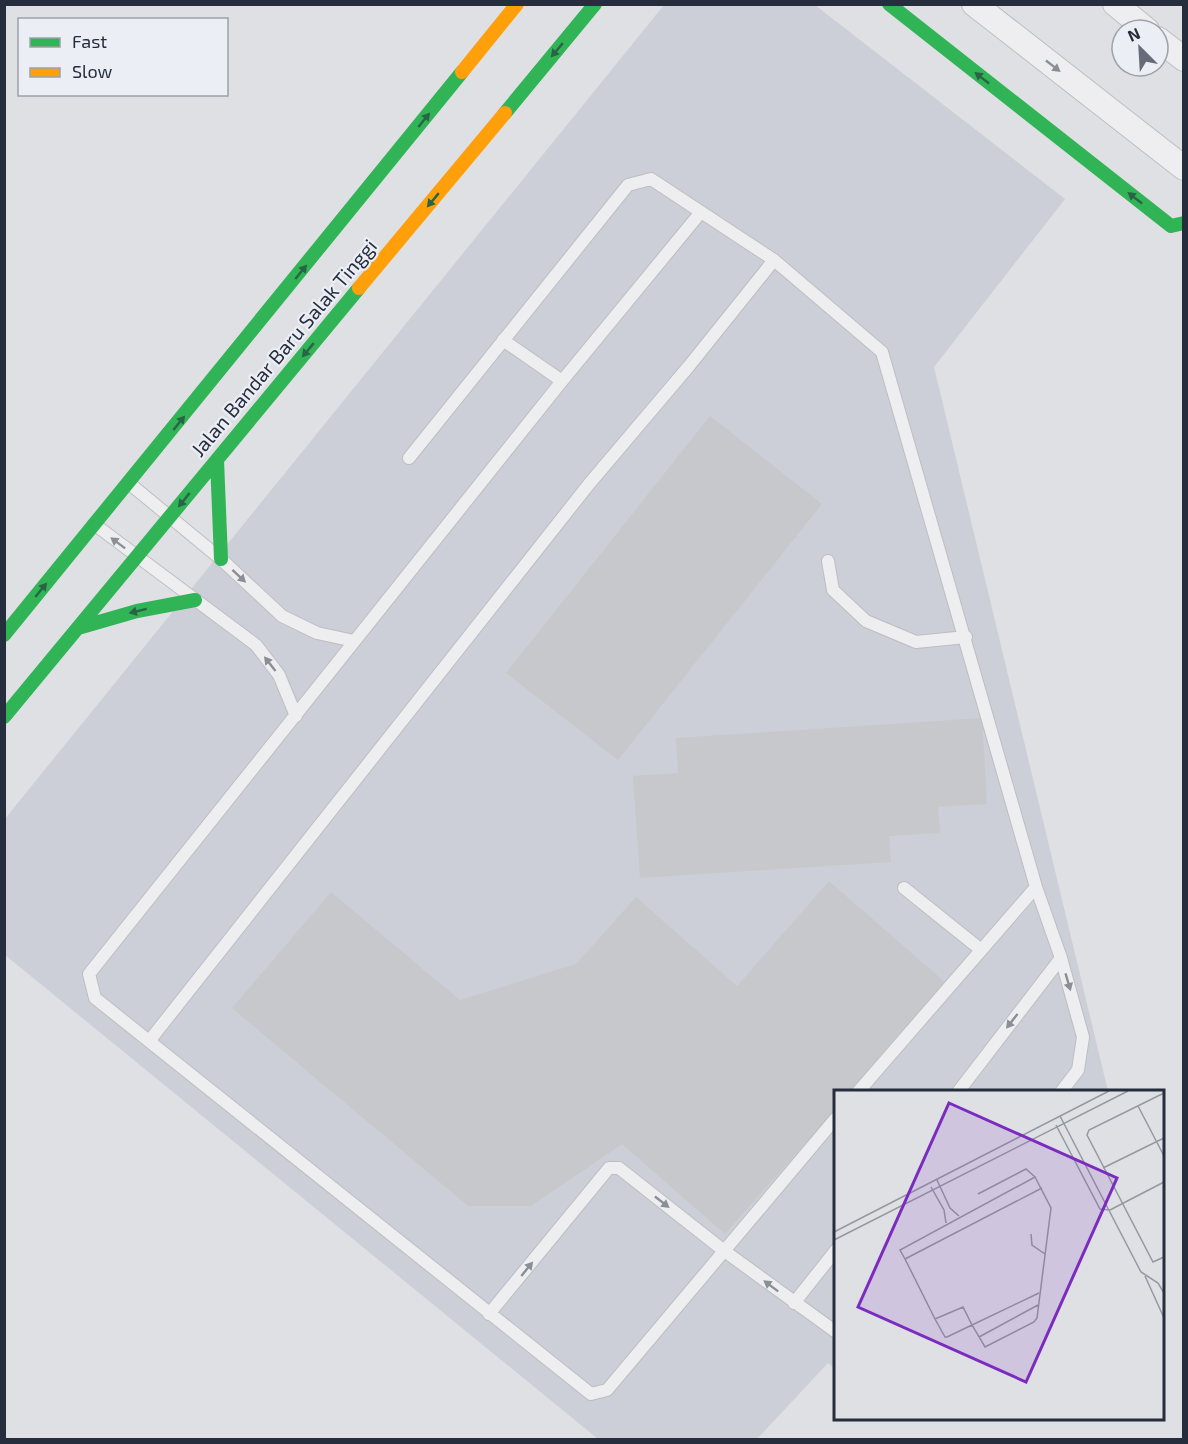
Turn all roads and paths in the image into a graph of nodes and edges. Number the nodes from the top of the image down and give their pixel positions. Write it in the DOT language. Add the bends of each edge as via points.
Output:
graph roads {
  1 [pos="517,4"];
  2 [pos="595,4"];
  3 [pos="889,4"];
  4 [pos="974,4"];
  5 [pos="1114,4"];
  6 [pos="1132,18"];
  7 [pos="1170,48"];
  8 [pos="1184,59"];
  9 [pos="1184,168"];
  10 [pos="701,212"];
  11 [pos="1184,222"];
  12 [pos="774,260"];
  13 [pos="503,340"];
  14 [pos="562,381"];
  15 [pos="409,458"];
  16 [pos="217,460"];
  17 [pos="130,484"];
  18 [pos="170,517"];
  19 [pos="94,524"];
  20 [pos="137,557"];
  21 [pos="221,559"];
  22 [pos="828,561"];
  23 [pos="195,600"];
  24 [pos="78,628"];
  25 [pos="4,635"];
  26 [pos="966,637"];
  27 [pos="354,640"];
  28 [pos="296,716"];
  29 [pos="4,717"];
  30 [pos="1036,887"];
  31 [pos="904,888"];
  32 [pos="980,949"];
  33 [pos="1061,958"];
  34 [pos="150,1040"];
  35 [pos="860,1090"];
  36 [pos="960,1090"];
  37 [pos="1063,1090"];
  38 [pos="834,1120"];
  39 [pos="723,1250"];
  40 [pos="834,1253"];
  41 [pos="794,1303"];
  42 [pos="489,1314"];
  43 [pos="834,1331"];
  17 -- 1 [label="main road, Jalan Bandar Baru Salak Tinggi, one-way"];
  2 -- 16 [label="main road, Jalan Bandar Baru Salak Tinggi, one-way"];
  11 -- 3 [label="main road, one-way" via="1171,226"];
  4 -- 9 [label="street, one-way"];
  5 -- 6 [label="street"];
  7 -- 8 [label="street"];
  10 -- 12 [label="lane"];
  10 -- 13 [label="lane" via="651,179 627,185"];
  10 -- 14 [label="lane"];
  12 -- 26 [label="lane" via="882,352"];
  12 -- 34 [label="lane" via="589,484"];
  13 -- 14 [label="lane"];
  13 -- 15 [label="lane"];
  14 -- 27 [label="lane"];
  16 -- 18 [label="main road, Jalan Bandar Baru Salak Tinggi, one-way"];
  16 -- 21 [label="main road"];
  17 -- 18 [label="lane"];
  17 -- 19 [label="main road, Jalan Bandar Baru Salak Tinggi"];
  18 -- 20 [label="main road, Jalan Bandar Baru Salak Tinggi"];
  18 -- 21 [label="lane"];
  20 -- 19 [label="lane, one-way"];
  25 -- 19 [label="main road, Jalan Bandar Baru Salak Tinggi, one-way"];
  20 -- 23 [label="lane"];
  20 -- 24 [label="main road, Jalan Bandar Baru Salak Tinggi"];
  21 -- 27 [label="lane, one-way" via="282,616 317,633"];
  22 -- 26 [label="lane" via="833,590 866,621 916,642"];
  23 -- 24 [label="main road, one-way" via="137,610"];
  28 -- 23 [label="lane, one-way" via="279,675 256,645"];
  24 -- 29 [label="main road, Jalan Bandar Baru Salak Tinggi"];
  26 -- 30 [label="lane"];
  27 -- 28 [label="lane"];
  28 -- 34 [label="lane" via="89,974 95,998"];
  30 -- 32 [label="lane"];
  30 -- 33 [label="lane"];
  31 -- 32 [label="lane"];
  32 -- 35 [label="lane"];
  33 -- 36 [label="lane, one-way"];
  33 -- 37 [label="lane, one-way" via="1083,1037 1078,1070"];
  34 -- 42 [label="lane"];
  38 -- 39 [label="lane"];
  41 -- 39 [label="lane, one-way"];
  39 -- 42 [label="lane" via="607,1390 591,1394"];
  42 -- 39 [label="lane, one-way" via="609,1168 619,1168"];
  40 -- 41 [label="lane"];
  41 -- 43 [label="lane"];
}
